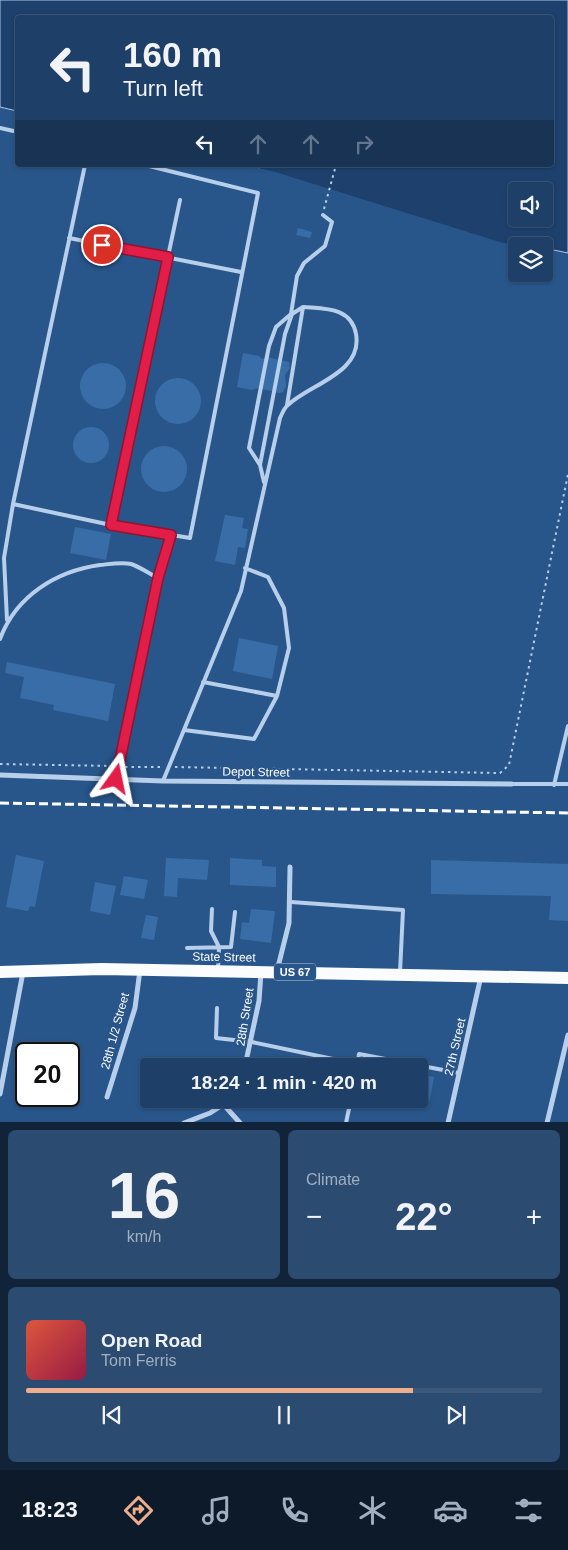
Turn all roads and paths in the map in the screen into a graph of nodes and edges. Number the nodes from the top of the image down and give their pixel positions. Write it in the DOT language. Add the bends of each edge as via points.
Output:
graph roads {
  1 [pos="0,128"];
  2 [pos="15,131"];
  3 [pos="84,167"];
  4 [pos="154,167"];
  5 [pos="335,167"];
  6 [pos="180,200"];
  7 [pos="322,215"];
  8 [pos="69,238"];
  9 [pos="168,257"];
  10 [pos="241,272"];
  11 [pos="303,307"];
  12 [pos="291,314"];
  13 [pos="287,405"];
  14 [pos="260,465"];
  15 [pos="568,474"];
  16 [pos="264,483"];
  17 [pos="13,504"];
  18 [pos="111,525"];
  19 [pos="171,535"];
  20 [pos="245,568"];
  21 [pos="158,578"];
  22 [pos="7,620"];
  23 [pos="0,639"];
  24 [pos="203,682"];
  25 [pos="277,696"];
  26 [pos="568,726"];
  27 [pos="184,730"];
  28 [pos="0,764"];
  29 [pos="119,766"];
  30 [pos="168,767"];
  31 [pos="0,775"];
  32 [pos="116,779"];
  33 [pos="163,781"];
  34 [pos="512,784"];
  35 [pos="568,784"];
  36 [pos="554,785"];
  37 [pos="290,867"];
  38 [pos="291,902"];
  39 [pos="212,909"];
  40 [pos="235,912"];
  41 [pos="219,947"];
  42 [pos="187,948"];
  43 [pos="140,970"];
  44 [pos="23,971"];
  45 [pos="218,971"];
  46 [pos="261,971"];
  47 [pos="0,972"];
  48 [pos="277,972"];
  49 [pos="400,974"];
  50 [pos="481,976"];
  51 [pos="568,978"];
  52 [pos="217,1008"];
  53 [pos="568,1035"];
  54 [pos="252,1042"];
  55 [pos="247,1058"];
  56 [pos="325,1058"];
  57 [pos="359,1058"];
  58 [pos="381,1058"];
  59 [pos="3,1066"];
  60 [pos="428,1067"];
  61 [pos="459,1073"];
  62 [pos="0,1094"];
  63 [pos="107,1097"];
  64 [pos="219,1108"];
  65 [pos="227,1108"];
  66 [pos="349,1108"];
  67 [pos="184,1122"];
  68 [pos="240,1122"];
  69 [pos="346,1122"];
  70 [pos="448,1122"];
  71 [pos="547,1122"];
  1 -- 2 [label="lane"];
  3 -- 8 [label="lane"];
  4 -- 10 [label="lane" via="258,192"];
  5 -- 7 [label="path"];
  6 -- 9 [label="lane"];
  7 -- 12 [label="lane" via="332,222 330,233 325,246 304,263 296,276"];
  8 -- 9 [label="lane"];
  8 -- 17 [label="lane"];
  9 -- 10 [label="lane"];
  9 -- 18 [label="lane"];
  10 -- 19 [label="lane" via="190,538"];
  11 -- 12 [label="lane"];
  11 -- 13 [label="lane"];
  11 -- 13 [label="lane" via="337,310 348,316 355,327 356,348 344,367"];
  12 -- 14 [label="lane"];
  12 -- 14 [label="lane" via="276,327 269,346 249,448"];
  13 -- 16 [label="lane" via="280,418"];
  14 -- 16 [label="lane"];
  15 -- 30 [label="path" via="509,765 505,770 500,773"];
  16 -- 20 [label="lane"];
  17 -- 18 [label="lane"];
  17 -- 22 [label="lane" via="4,558"];
  18 -- 19 [label="lane"];
  19 -- 21 [label="lane"];
  20 -- 24 [label="lane" via="240,591"];
  20 -- 25 [label="lane" via="268,577 284,608 289,648"];
  21 -- 22 [label="lane" via="131,564 82,568 49,580"];
  21 -- 29 [label="lane"];
  22 -- 23 [label="lane"];
  24 -- 25 [label="lane"];
  24 -- 27 [label="lane"];
  25 -- 27 [label="lane" via="254,739"];
  26 -- 36 [label="lane"];
  27 -- 30 [label="lane"];
  28 -- 29 [label="path"];
  29 -- 30 [label="path"];
  29 -- 32 [label="lane"];
  30 -- 33 [label="lane"];
  31 -- 32 [label="street, Depot Street"];
  32 -- 33 [label="street, Depot Street"];
  33 -- 34 [label="street, Depot Street"];
  34 -- 36 [label="lane"];
  35 -- 36 [label="lane"];
  37 -- 38 [label="street"];
  38 -- 48 [label="street"];
  38 -- 49 [label="lane" via="403,910"];
  39 -- 41 [label="lane" via="210,931"];
  40 -- 41 [label="lane" via="231,947"];
  41 -- 42 [label="lane"];
  41 -- 45 [label="lane"];
  43 -- 44 [label="main road, State Street / US 67"];
  43 -- 45 [label="main road, State Street / US 67"];
  43 -- 63 [label="street, 28th 1/2 Street" via="135,1008"];
  44 -- 47 [label="main road, State Street / US 67"];
  44 -- 59 [label="street"];
  45 -- 46 [label="main road, State Street / US 67"];
  46 -- 48 [label="main road, State Street / US 67"];
  46 -- 54 [label="street, 28th Street"];
  48 -- 49 [label="main road, State Street / US 67"];
  49 -- 50 [label="main road, State Street / US 67"];
  50 -- 51 [label="main road, State Street / US 67"];
  50 -- 61 [label="street, 27th Street"];
  52 -- 54 [label="lane" via="216,1038"];
  53 -- 71 [label="street"];
  54 -- 55 [label="street, 28th Street"];
  54 -- 56 [label="lane"];
  57 -- 58 [label="lane" via="360,1054"];
  59 -- 62 [label="street"];
  60 -- 61 [label="lane"];
  61 -- 70 [label="street, 27th Street"];
  64 -- 67 [label="street"];
  65 -- 68 [label="street"];
  66 -- 69 [label="lane"];
}
